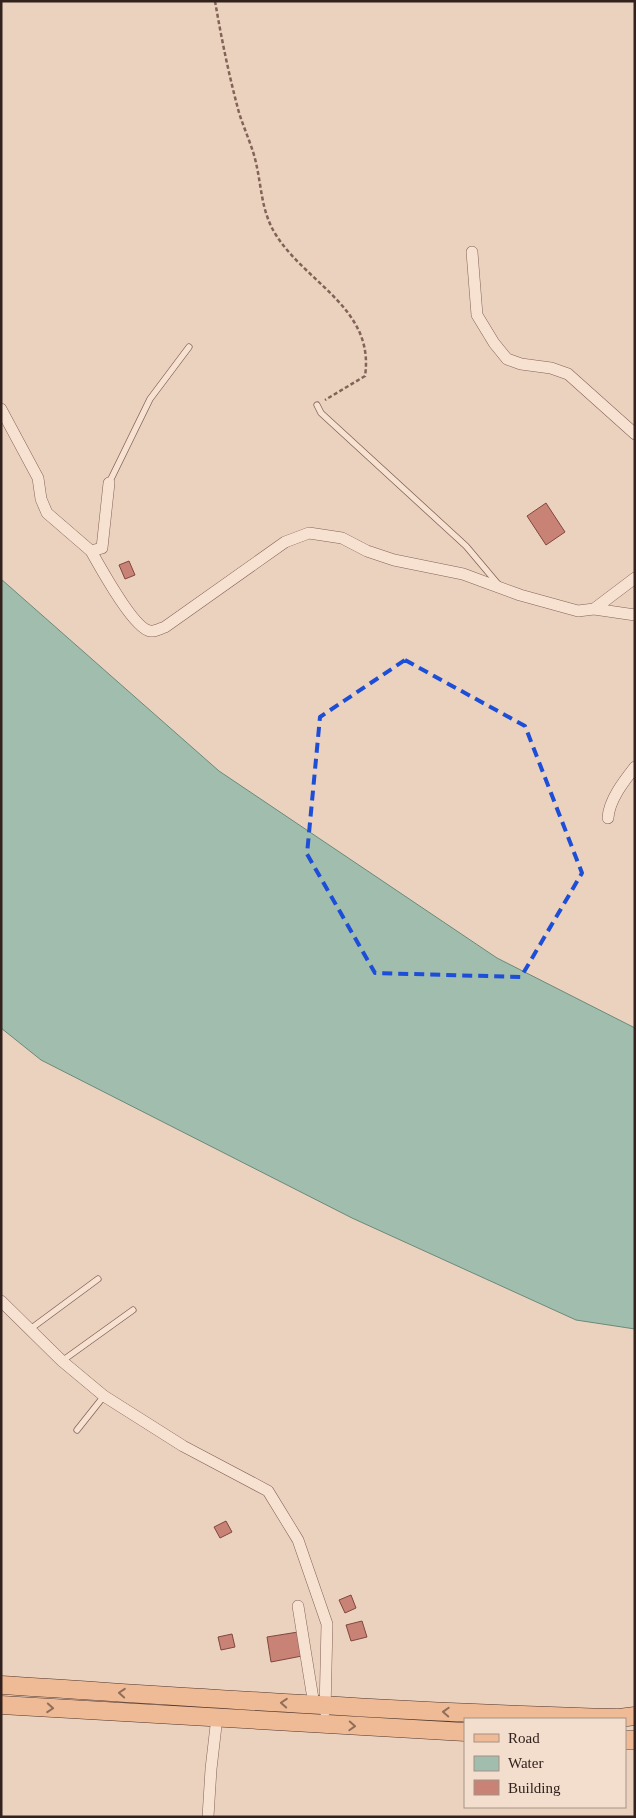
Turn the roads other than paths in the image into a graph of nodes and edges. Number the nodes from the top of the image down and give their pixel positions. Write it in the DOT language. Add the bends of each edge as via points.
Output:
graph roads {
  1 [pos="472,252"];
  2 [pos="189,347"];
  3 [pos="317,405"];
  4 [pos="1,408"];
  5 [pos="635,434"];
  6 [pos="109,482"];
  7 [pos="91,551"];
  8 [pos="635,578"];
  9 [pos="501,588"];
  10 [pos="594,610"];
  11 [pos="635,615"];
  12 [pos="635,767"];
  13 [pos="608,818"];
  14 [pos="98,1279"];
  15 [pos="1,1301"];
  16 [pos="133,1310"];
  17 [pos="29,1330"];
  18 [pos="62,1361"];
  19 [pos="104,1396"];
  20 [pos="77,1430"];
  21 [pos="298,1606"];
  22 [pos="1,1685"];
  23 [pos="1,1705"];
  24 [pos="320,1706"];
  25 [pos="635,1716"];
  26 [pos="217,1717"];
  27 [pos="320,1724"];
  28 [pos="464,1732"];
  29 [pos="208,1817"];
  1 -- 5 [label="street" via="477,315 507,359 568,374"];
  2 -- 6 [label="lane" via="150,399"];
  3 -- 9 [label="lane" via="321,413 466,546"];
  4 -- 7 [label="street" via="38,478 47,513"];
  6 -- 7 [label="street" via="102,548"];
  7 -- 9 [label="street" via="125,607 151,632 165,627 285,542 308,533 342,538 394,560 463,574"];
  8 -- 10 [label="street"];
  9 -- 10 [label="street" via="578,610"];
  10 -- 11 [label="street"];
  12 -- 13 [label="street" via="608,811"];
  14 -- 17 [label="lane"];
  15 -- 17 [label="street"];
  16 -- 18 [label="lane"];
  17 -- 18 [label="street"];
  18 -- 19 [label="street"];
  19 -- 20 [label="lane"];
  19 -- 24 [label="street" via="183,1446 268,1491 298,1540 327,1624"];
  21 -- 24 [label="street"];
  24 -- 22 [label="main road, one-way"];
  23 -- 26 [label="main road, one-way"];
  25 -- 24 [label="main road, one-way" via="518,1716"];
  24 -- 27 [label="street"];
  26 -- 27 [label="main road"];
  26 -- 29 [label="street"];
  27 -- 28 [label="main road, one-way"];
}
